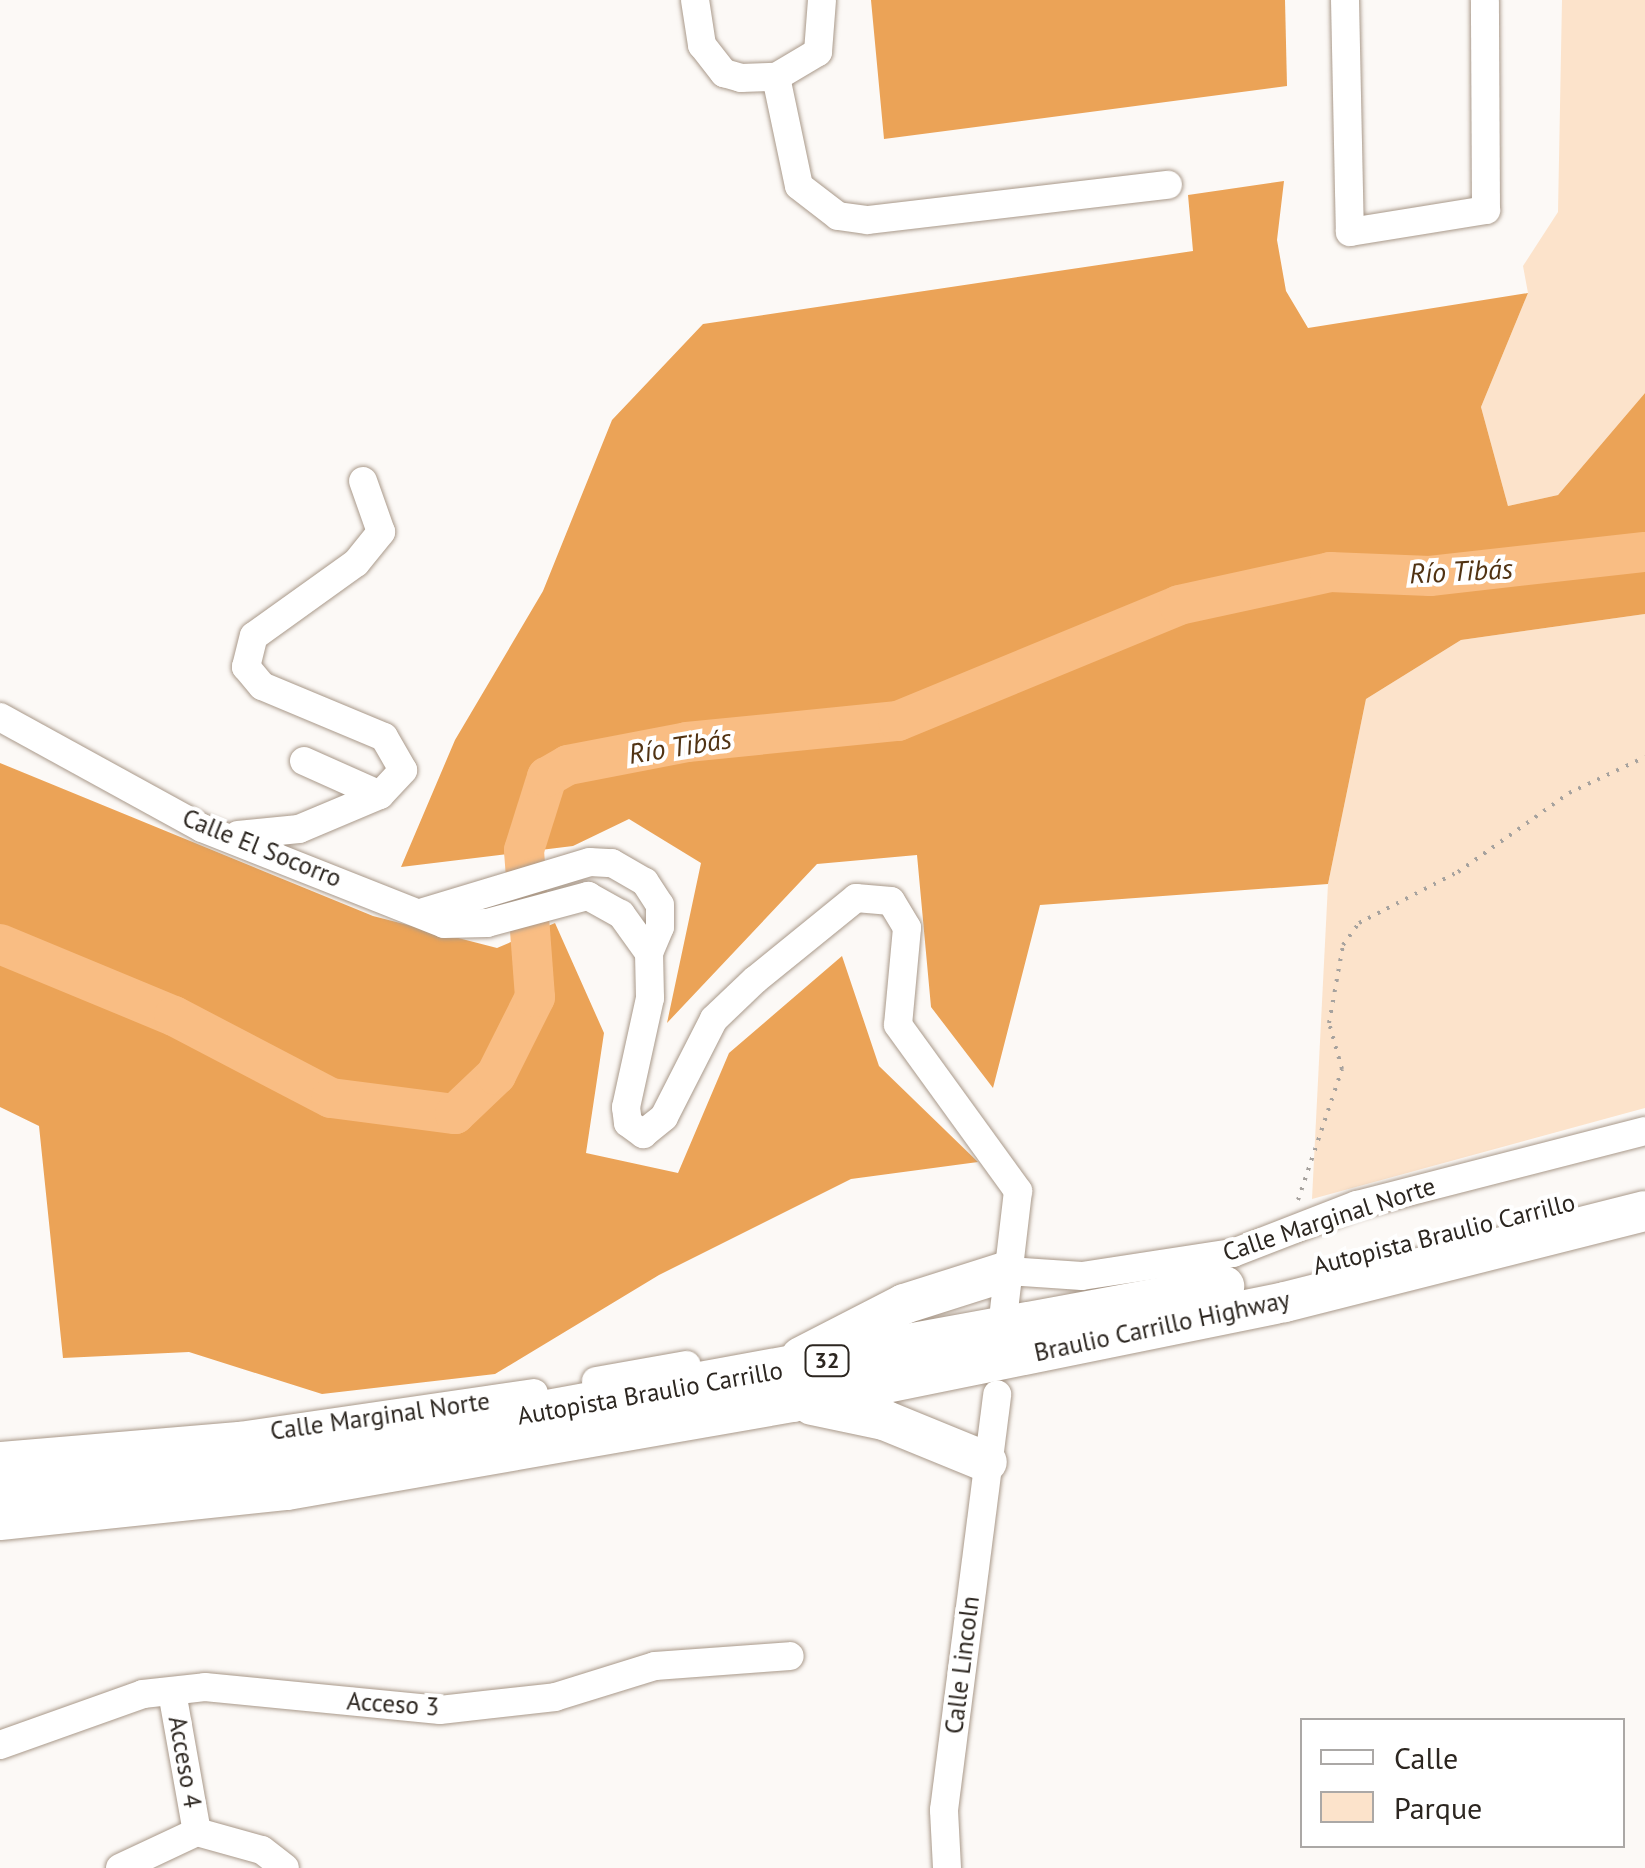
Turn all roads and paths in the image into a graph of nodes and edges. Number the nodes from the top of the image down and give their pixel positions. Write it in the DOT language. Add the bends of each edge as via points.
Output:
graph roads {
  1 [pos="694,0"];
  2 [pos="822,0"];
  3 [pos="1345,0"];
  4 [pos="1486,0"];
  5 [pos="776,77"];
  6 [pos="1168,185"];
  7 [pos="363,481"];
  8 [pos="0,717"];
  9 [pos="1645,758"];
  10 [pos="304,761"];
  11 [pos="380,794"];
  12 [pos="202,828"];
  13 [pos="424,912"];
  14 [pos="649,954"];
  15 [pos="1645,1132"];
  16 [pos="1645,1182"];
  17 [pos="1297,1203"];
  18 [pos="1645,1211"];
  19 [pos="1008,1270"];
  20 [pos="1004,1311"];
  21 [pos="799,1371"];
  22 [pos="997,1394"];
  23 [pos="0,1456"];
  24 [pos="987,1462"];
  25 [pos="0,1486"];
  26 [pos="0,1520"];
  27 [pos="790,1656"];
  28 [pos="172,1692"];
  29 [pos="0,1745"];
  30 [pos="198,1832"];
  31 [pos="120,1868"];
  32 [pos="284,1868"];
  33 [pos="946,1868"];
  1 -- 5 [label="street" via="714,64 741,78"];
  2 -- 5 [label="street" via="818,52"];
  3 -- 4 [label="street" via="1350,232 1486,210"];
  5 -- 6 [label="street" via="799,186 838,216 868,220"];
  7 -- 11 [label="street" via="382,532 356,563 267,623 245,650 252,678 395,746 404,770"];
  8 -- 12 [label="street, Calle El Socorro"];
  9 -- 17 [label="path" via="1569,792 1458,872 1358,923 1342,945 1329,1024 1342,1069"];
  10 -- 11 [label="street"];
  11 -- 12 [label="street" via="299,829 262,836"];
  12 -- 13 [label="street, Calle El Socorro"];
  13 -- 14 [label="street, Calle El Socorro" via="444,924 487,924 572,898 612,905"];
  13 -- 14 [label="street" via="562,868 612,863 646,882 661,918"];
  14 -- 19 [label="street" via="650,998 626,1106 628,1123 643,1134 664,1117 714,1019 755,980 856,898 891,900 907,928 898,1026 1018,1191"];
  15 -- 19 [label="street, Calle Marginal Norte" via="1357,1205 1234,1254 1082,1276"];
  16 -- 21 [label="highway, Autopista Braulio Carrillo / 32" via="1280,1276"];
  18 -- 21 [label="highway, Autopista Braulio Carrillo / 32" via="1285,1302"];
  19 -- 20 [label="street"];
  19 -- 21 [label="highway"];
  21 -- 23 [label="street, Calle Marginal Norte"];
  21 -- 24 [label="highway" via="884,1420"];
  21 -- 25 [label="highway, Autopista Braulio Carrillo / 32" via="400,1437"];
  21 -- 26 [label="highway, Autopista Braulio Carrillo / 32" via="286,1490"];
  22 -- 24 [label="street"];
  24 -- 33 [label="street, Calle Lincoln" via="944,1810"];
  27 -- 28 [label="street, Acceso 3" via="655,1666 554,1698 440,1710 205,1688"];
  28 -- 29 [label="street, Acceso 3" via="142,1694"];
  28 -- 30 [label="street, Acceso 4"];
  30 -- 31 [label="street"];
  30 -- 32 [label="street" via="262,1850"];
}
